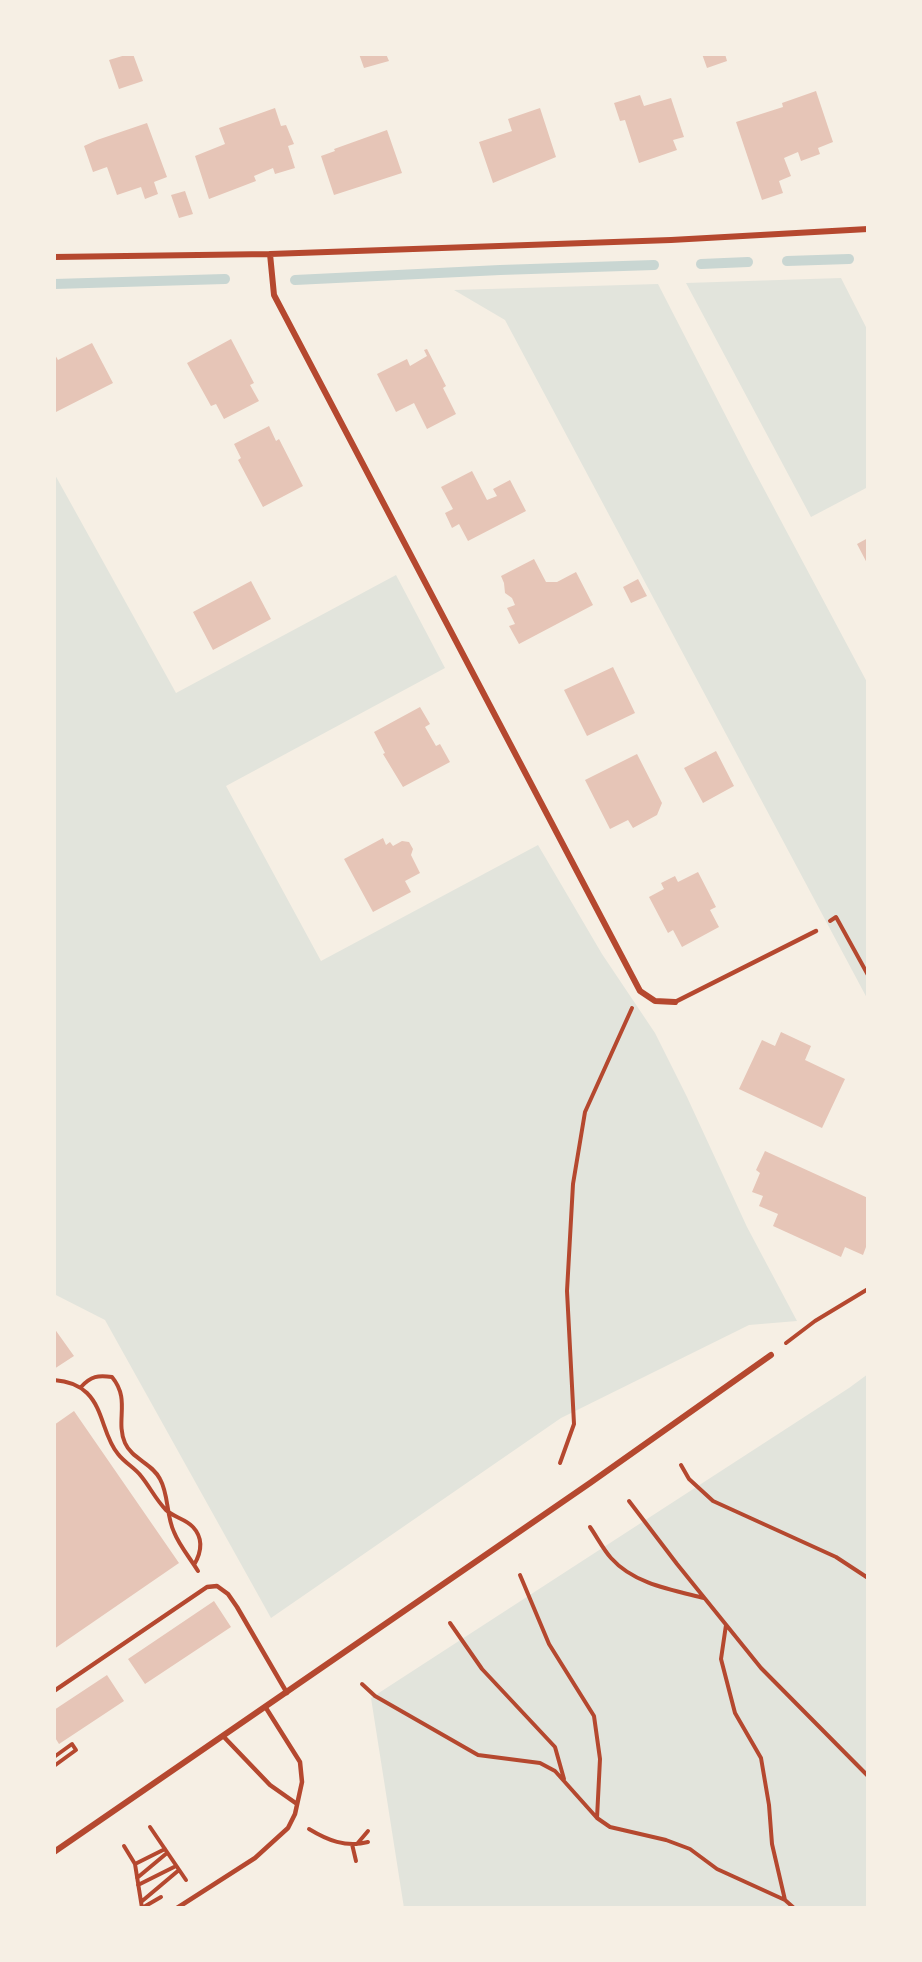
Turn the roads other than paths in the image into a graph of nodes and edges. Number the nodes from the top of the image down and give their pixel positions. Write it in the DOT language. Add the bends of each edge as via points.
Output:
graph roads {
  1 [pos="868,229"];
  2 [pos="270,254"];
  3 [pos="54,257"];
  4 [pos="816,931"];
  5 [pos="675,1002"];
  6 [pos="771,1355"];
  7 [pos="54,1691"];
  8 [pos="287,1693"];
  9 [pos="266,1707"];
  10 [pos="223,1736"];
  11 [pos="297,1804"];
  12 [pos="54,1852"];
  13 [pos="177,1908"];
  1 -- 2 [label="street"];
  2 -- 3 [label="street"];
  2 -- 5 [label="street" via="274,295 640,991 655,1001"];
  4 -- 5 [label="lane"];
  6 -- 8 [label="street"];
  7 -- 8 [label="lane" via="207,1587 217,1586 228,1594"];
  8 -- 9 [label="street"];
  9 -- 10 [label="street"];
  9 -- 11 [label="lane" via="300,1762 302,1782"];
  10 -- 11 [label="lane" via="270,1785"];
  10 -- 12 [label="street"];
  11 -- 13 [label="lane" via="288,1828 255,1858"];
}
